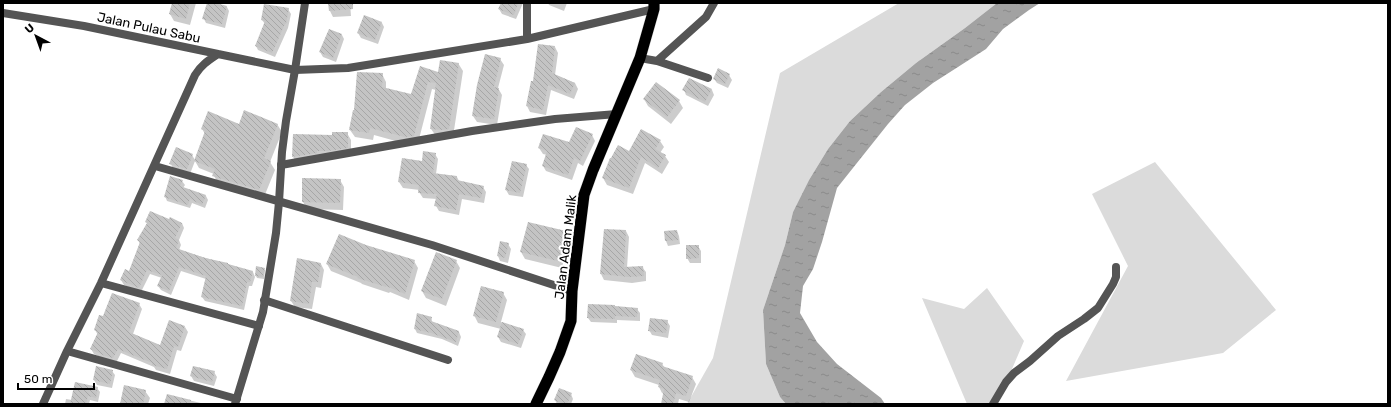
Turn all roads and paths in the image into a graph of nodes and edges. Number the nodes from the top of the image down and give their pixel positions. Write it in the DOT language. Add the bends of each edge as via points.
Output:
graph roads {
  1 [pos="305,3"];
  2 [pos="527,3"];
  3 [pos="714,3"];
  4 [pos="654,6"];
  5 [pos="3,14"];
  6 [pos="527,39"];
  7 [pos="218,54"];
  8 [pos="640,58"];
  9 [pos="657,61"];
  10 [pos="295,70"];
  11 [pos="708,78"];
  12 [pos="617,114"];
  13 [pos="281,165"];
  14 [pos="155,166"];
  15 [pos="279,202"];
  16 [pos="1116,267"];
  17 [pos="101,283"];
  18 [pos="572,291"];
  19 [pos="264,300"];
  20 [pos="259,326"];
  21 [pos="67,351"];
  22 [pos="448,360"];
  23 [pos="236,401"];
  24 [pos="42,404"];
  25 [pos="536,404"];
  26 [pos="993,404"];
  1 -- 10 [label="street"];
  2 -- 6 [label="street"];
  3 -- 9 [label="street" via="706,17"];
  4 -- 6 [label="street, Jalan Pulau Sabu"];
  4 -- 8 [label="highway, Jalan Adam Malik"];
  5 -- 7 [label="street, Jalan Pulau Sabu" via="84,26"];
  6 -- 10 [label="street, Jalan Pulau Sabu" via="348,68"];
  7 -- 10 [label="street, Jalan Pulau Sabu"];
  7 -- 14 [label="street" via="199,68 195,75"];
  8 -- 9 [label="street"];
  8 -- 12 [label="highway, Jalan Adam Malik"];
  9 -- 11 [label="street"];
  10 -- 13 [label="street"];
  12 -- 13 [label="street" via="555,119 472,131"];
  12 -- 18 [label="highway, Jalan Adam Malik" via="584,195"];
  13 -- 15 [label="street"];
  14 -- 15 [label="street"];
  14 -- 17 [label="street"];
  15 -- 18 [label="street" via="432,245"];
  15 -- 19 [label="street"];
  16 -- 26 [label="street" via="1113,284 1098,308 1058,336 1014,373"];
  17 -- 20 [label="street"];
  17 -- 21 [label="street"];
  18 -- 25 [label="highway, Jalan Adam Malik" via="571,321 550,378"];
  19 -- 20 [label="street"];
  19 -- 22 [label="street"];
  20 -- 23 [label="street"];
  21 -- 23 [label="street"];
  21 -- 24 [label="street"];
}
